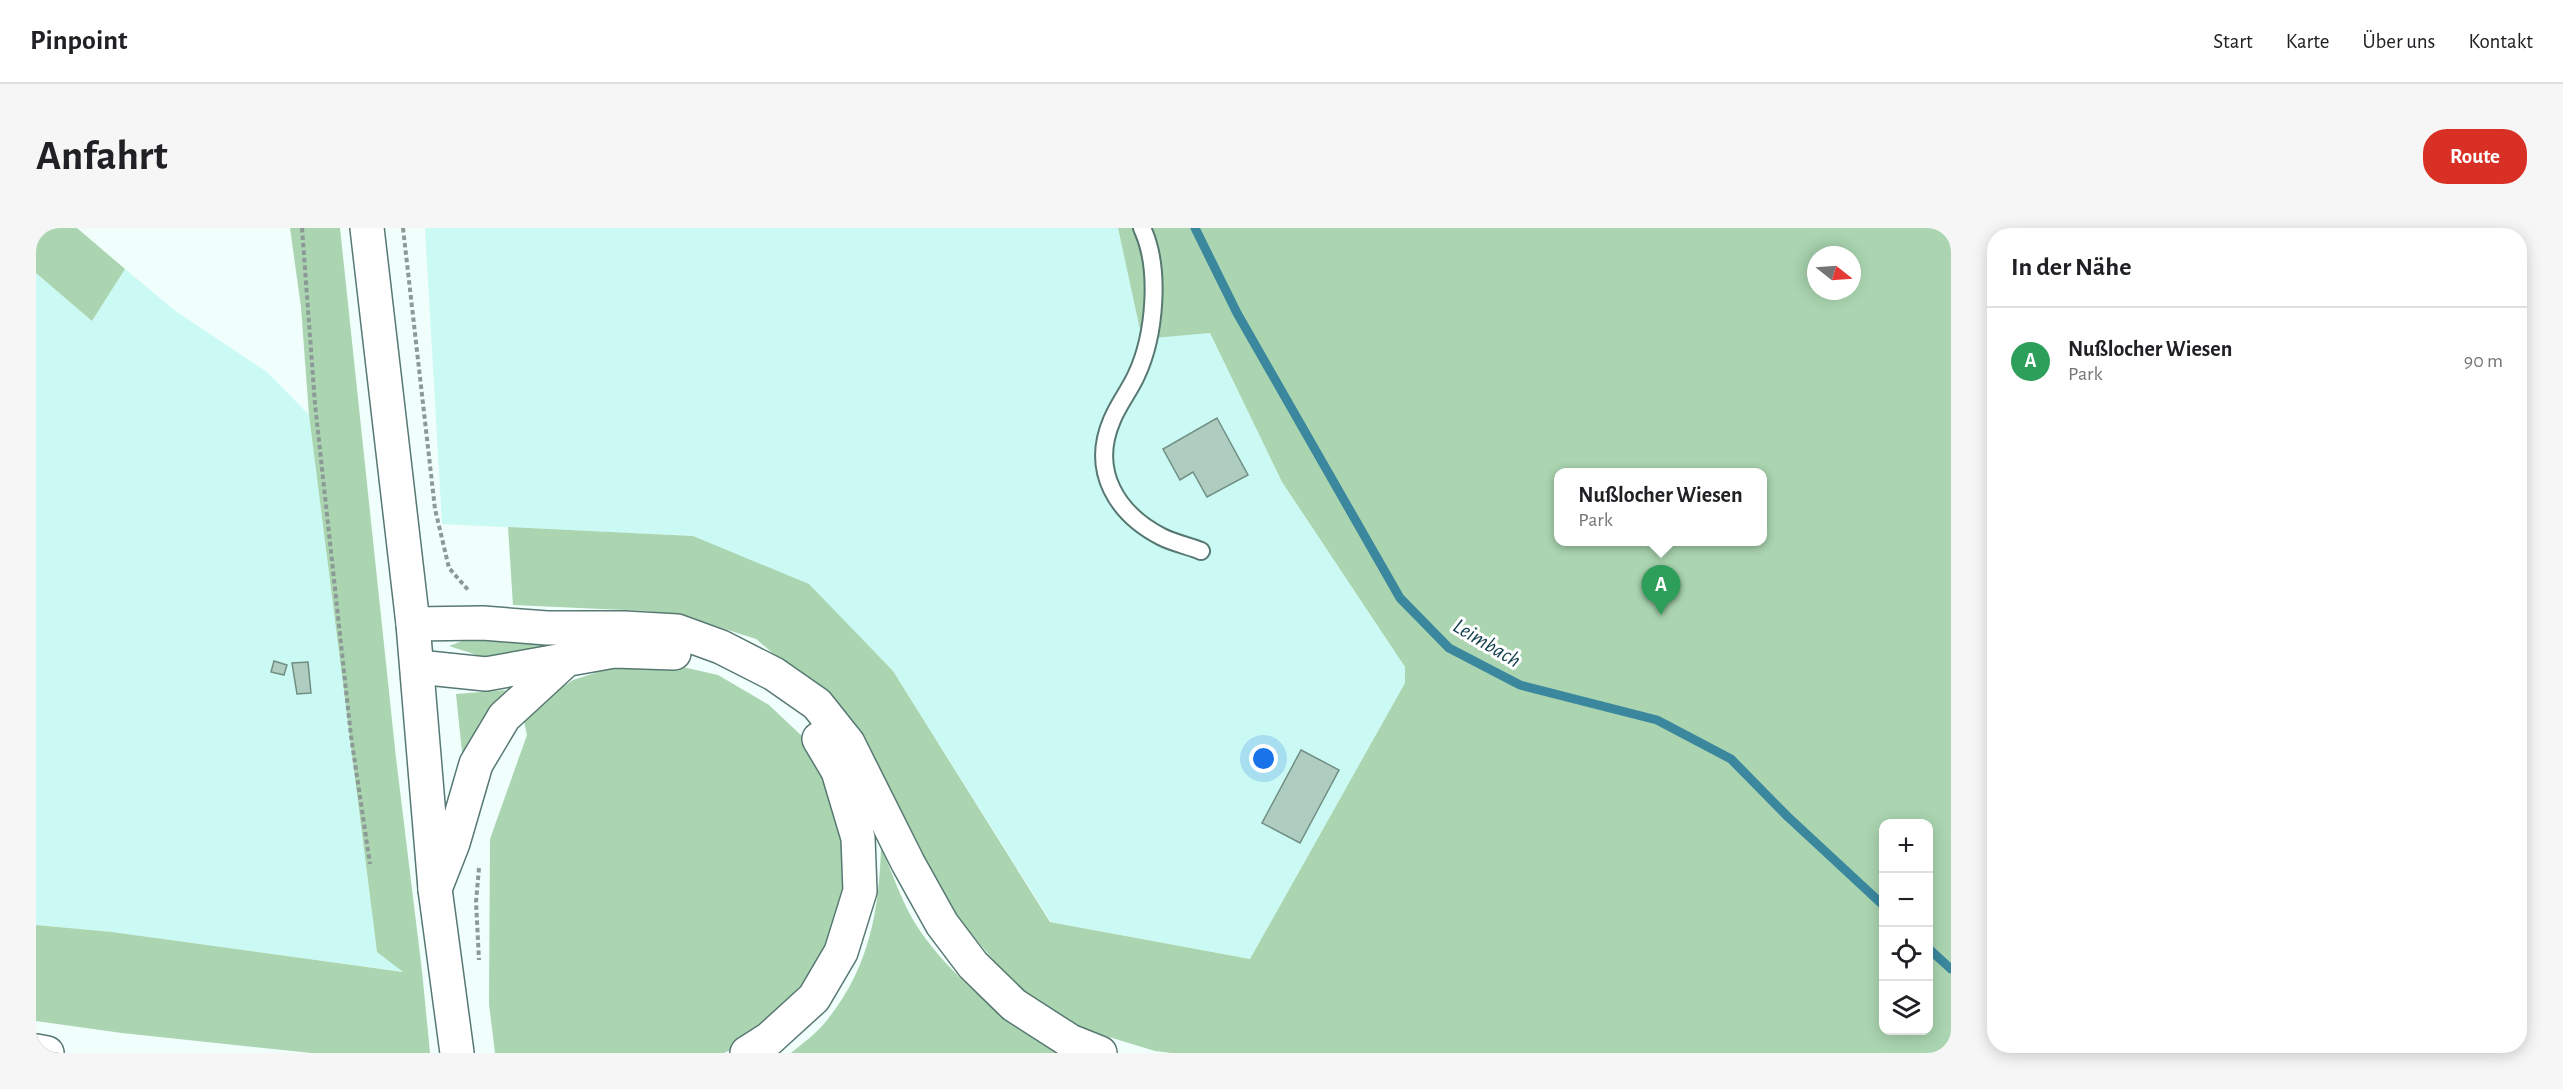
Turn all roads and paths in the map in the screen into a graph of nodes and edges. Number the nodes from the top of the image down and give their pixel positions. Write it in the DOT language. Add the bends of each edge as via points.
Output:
graph roads {
  1 [pos="302,228"];
  2 [pos="367,228"];
  3 [pos="1142,228"];
  4 [pos="1201,551"];
  5 [pos="413,624"];
  6 [pos="567,659"];
  7 [pos="418,667"];
  8 [pos="370,864"];
  9 [pos="435,889"];
  10 [pos="455,1039"];
  11 [pos="36,1051"];
  12 [pos="46,1053"];
  13 [pos="747,1053"];
  14 [pos="1100,1053"];
  1 -- 8 [label="path" via="315,404"];
  2 -- 5 [label="main road"];
  3 -- 4 [label="lane" via="1153,265 1148,337 1137,374 1112,421 1105,444 1104,473 1127,513 1162,537"];
  5 -- 7 [label="main road"];
  5 -- 14 [label="main road" via="483,623 677,632 721,647 774,674 817,704 848,743 942,924 974,965 1014,1005 1070,1041"];
  6 -- 7 [label="main road" via="486,674"];
  6 -- 9 [label="main road" via="504,717 476,764"];
  6 -- 13 [label="main road" via="615,651 678,654 726,669 775,698 816,733 838,771 858,838 860,891 841,952 814,998 769,1039"];
  7 -- 9 [label="main road"];
  9 -- 10 [label="main road"];
  11 -- 12 [label="main road"];
}
